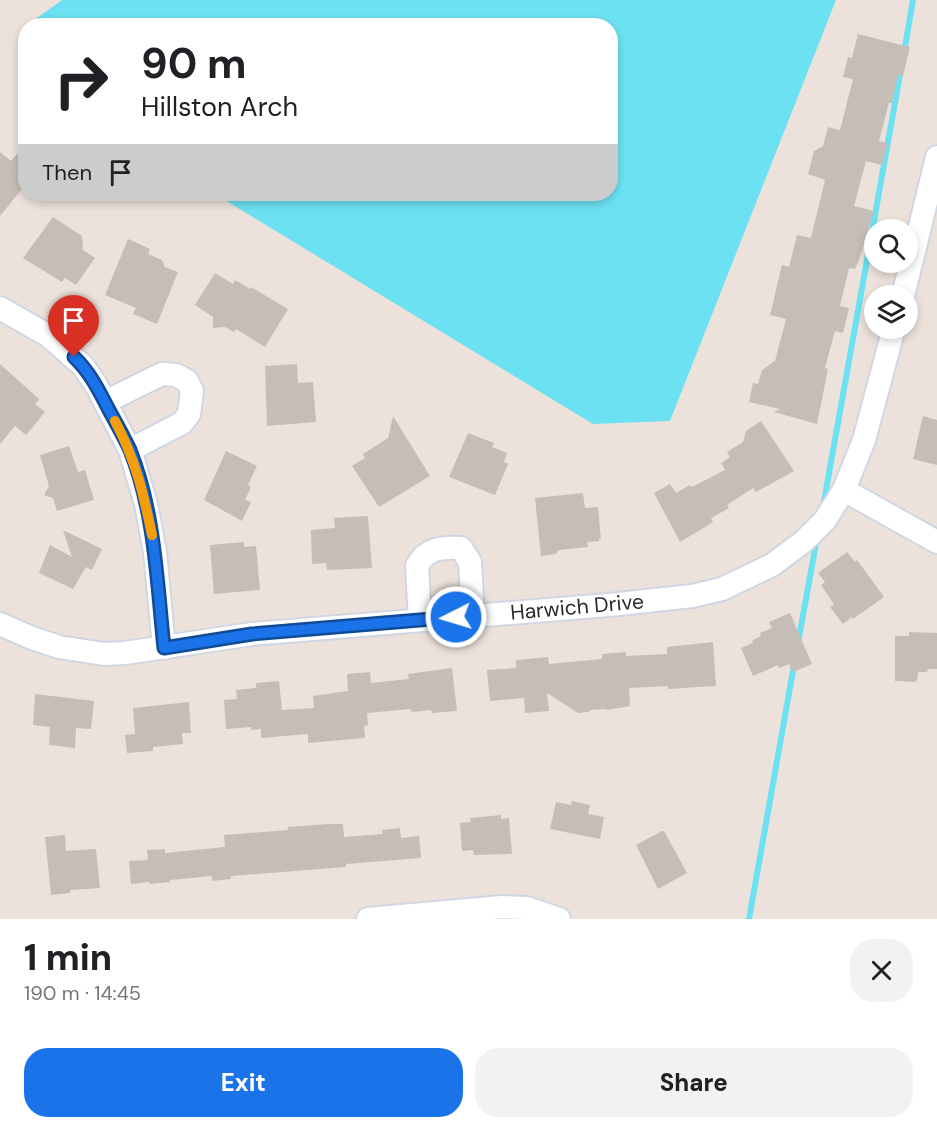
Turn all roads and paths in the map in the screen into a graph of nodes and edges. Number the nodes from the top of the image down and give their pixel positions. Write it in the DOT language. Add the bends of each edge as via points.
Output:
graph roads {
  1 [pos="937,158"];
  2 [pos="928,237"];
  3 [pos="908,285"];
  4 [pos="0,308"];
  5 [pos="891,339"];
  6 [pos="105,402"];
  7 [pos="130,450"];
  8 [pos="844,490"];
  9 [pos="937,542"];
  10 [pos="473,616"];
  11 [pos="420,620"];
  12 [pos="0,624"];
  13 [pos="164,648"];
  14 [pos="453,915"];
  15 [pos="368,919"];
  16 [pos="559,919"];
  1 -- 2 [label="street"];
  2 -- 3 [label="street"];
  4 -- 6 [label="street" via="36,327 83,366"];
  5 -- 8 [label="street, Harwich Drive" via="864,440"];
  6 -- 7 [label="street"];
  6 -- 7 [label="street" via="162,374 176,375 192,391 189,414 182,423"];
  7 -- 13 [label="street" via="155,552"];
  8 -- 9 [label="street"];
  8 -- 10 [label="street, Harwich Drive" via="825,520 803,542 772,565 722,589 692,596"];
  10 -- 11 [label="street, Harwich Drive"];
  10 -- 11 [label="street" via="470,562 461,548 442,548 429,551 417,566"];
  11 -- 13 [label="street, Harwich Drive" via="252,634"];
  12 -- 13 [label="street, Harwich Drive" via="59,646 104,654"];
  14 -- 15 [label="street"];
  14 -- 16 [label="street" via="502,907 528,908"];
}
